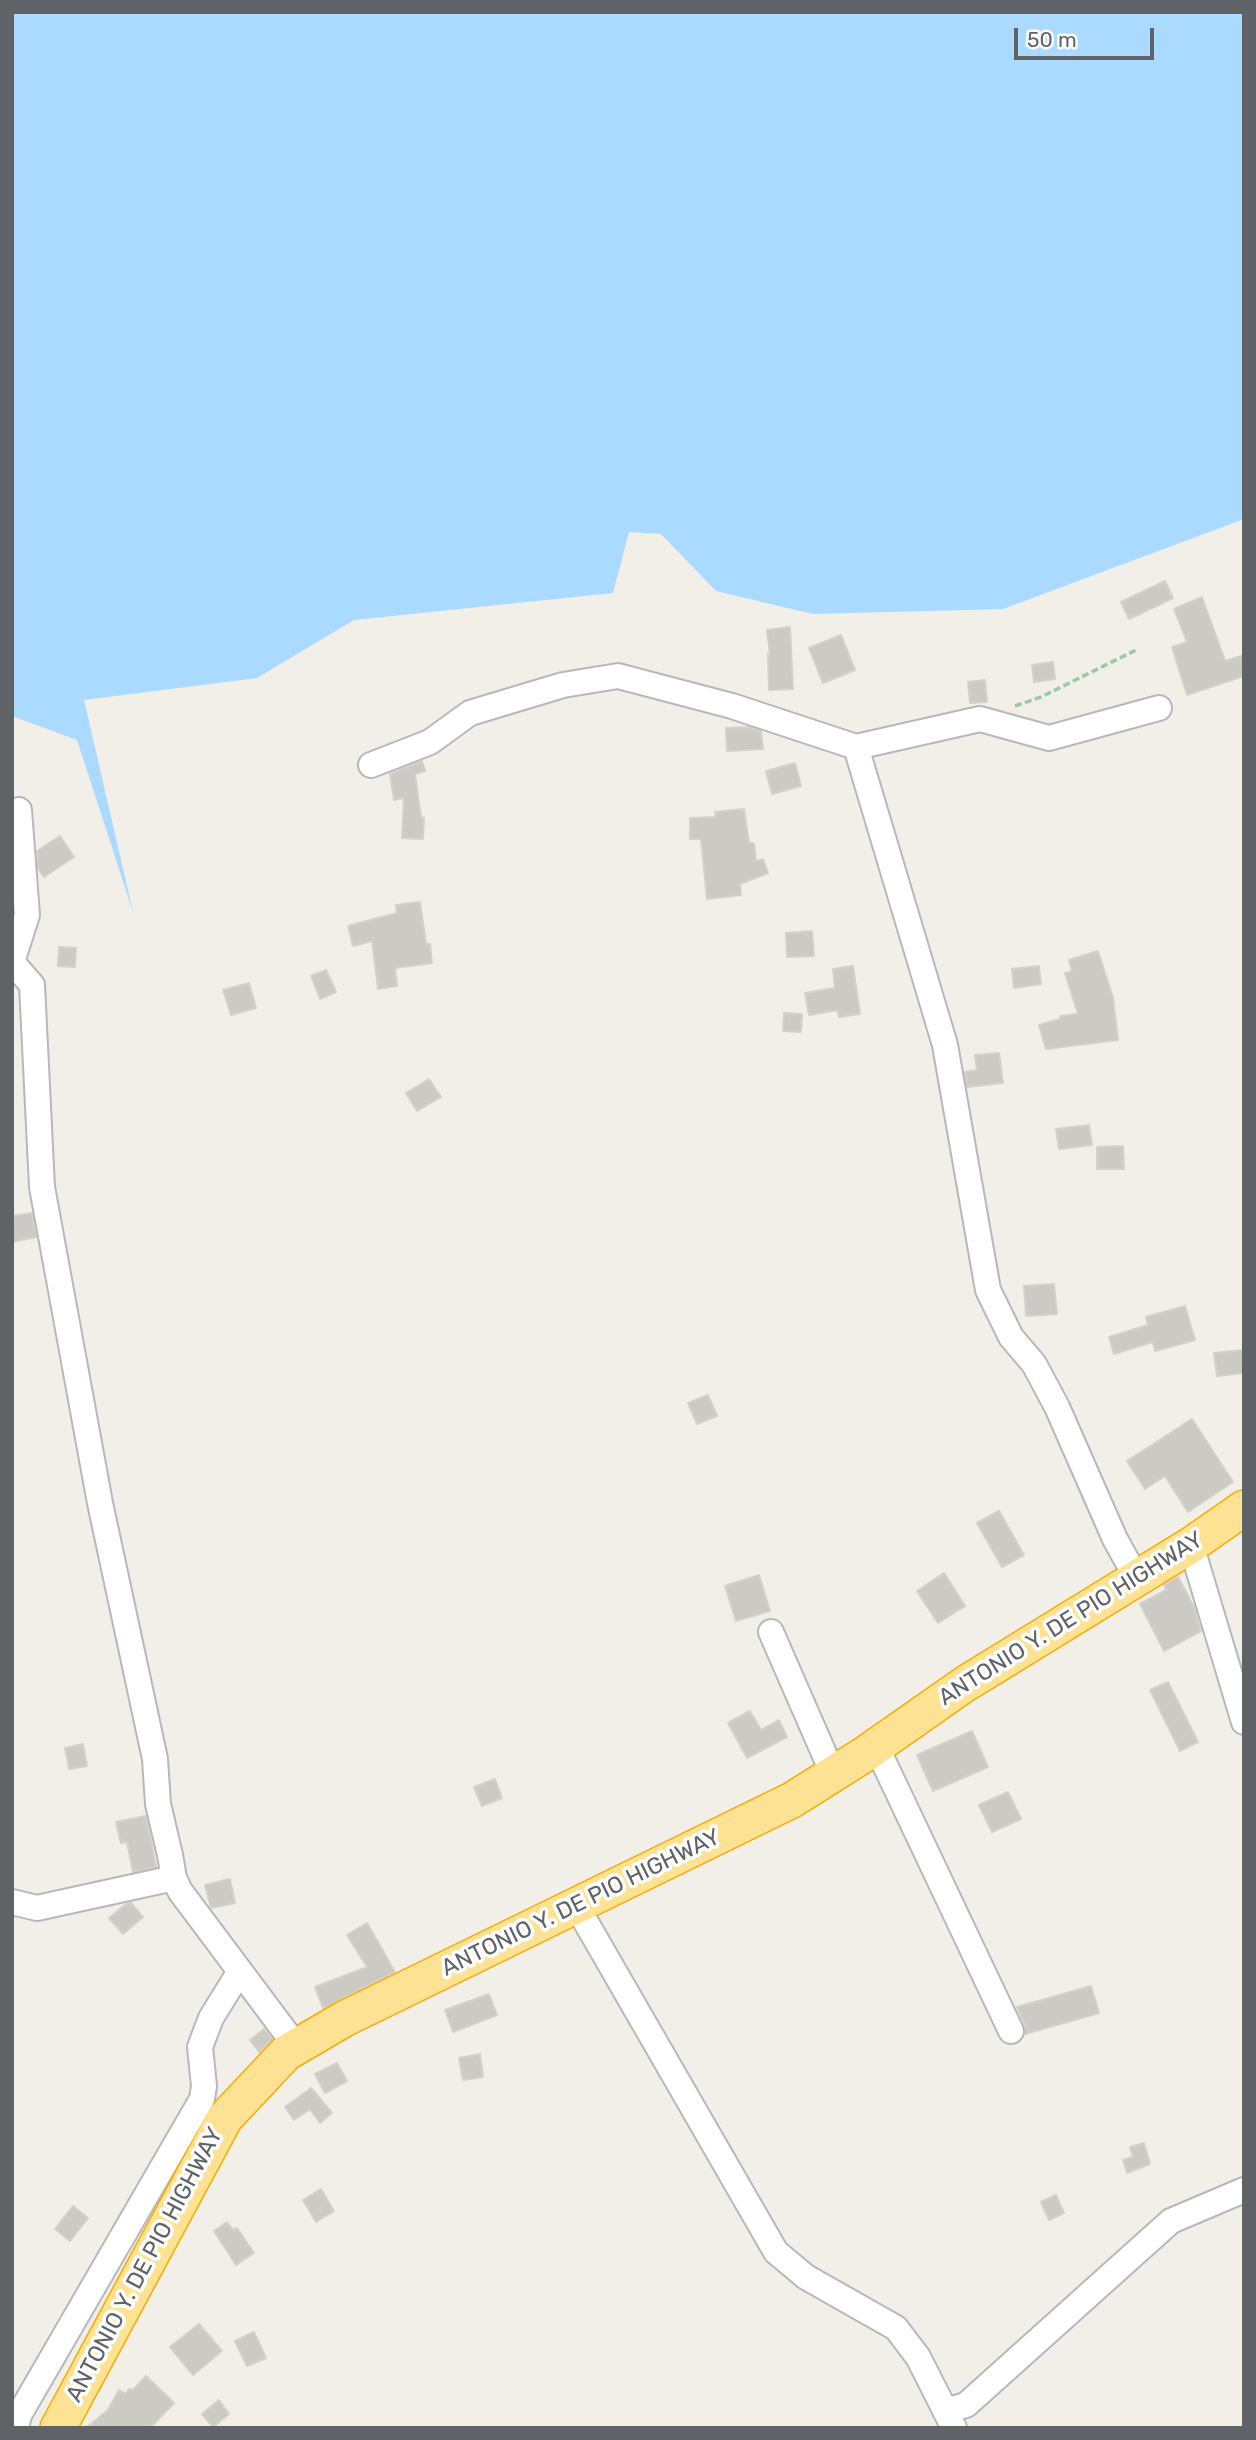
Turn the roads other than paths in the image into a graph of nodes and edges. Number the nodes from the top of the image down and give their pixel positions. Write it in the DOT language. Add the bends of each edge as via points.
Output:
graph roads {
  1 [pos="1159,708"];
  2 [pos="856,747"];
  3 [pos="371,765"];
  4 [pos="19,810"];
  5 [pos="12,962"];
  6 [pos="1244,1508"];
  7 [pos="1191,1545"];
  8 [pos="1136,1577"];
  9 [pos="771,1632"];
  10 [pos="1244,1722"];
  11 [pos="876,1746"];
  12 [pos="833,1774"];
  13 [pos="174,1878"];
  14 [pos="12,1902"];
  15 [pos="576,1905"];
  16 [pos="240,1971"];
  17 [pos="1011,2031"];
  18 [pos="296,2046"];
  19 [pos="1244,2190"];
  20 [pos="950,2419"];
  21 [pos="16,2428"];
  22 [pos="58,2428"];
  1 -- 2 [label="street" via="1049,738 980,719"];
  2 -- 3 [label="street" via="732,706 618,676 563,685 470,713 430,742"];
  2 -- 8 [label="street" via="944,1045 988,1290 1011,1337 1034,1364 1057,1407"];
  4 -- 5 [label="street" via="27,915"];
  5 -- 13 [label="street" via="32,985 42,1187 100,1503 155,1759 158,1804"];
  6 -- 7 [label="highway, ANTONIO Y. DE PIO HIGHWAY"];
  7 -- 8 [label="highway, ANTONIO Y. DE PIO HIGHWAY"];
  7 -- 10 [label="street"];
  8 -- 11 [label="highway, ANTONIO Y. DE PIO HIGHWAY"];
  9 -- 12 [label="street"];
  11 -- 12 [label="highway, ANTONIO Y. DE PIO HIGHWAY"];
  11 -- 17 [label="street"];
  12 -- 15 [label="highway, ANTONIO Y. DE PIO HIGHWAY" via="792,1800"];
  13 -- 14 [label="street" via="37,1908"];
  13 -- 16 [label="street"];
  15 -- 18 [label="highway, ANTONIO Y. DE PIO HIGHWAY"];
  15 -- 20 [label="street" via="776,2252 806,2277 897,2328 918,2357"];
  16 -- 18 [label="street"];
  16 -- 21 [label="street" via="211,2018 200,2048 202,2099 19,2415"];
  18 -- 22 [label="highway, ANTONIO Y. DE PIO HIGHWAY" via="225,2118"];
  19 -- 20 [label="street" via="1171,2221"];
}
